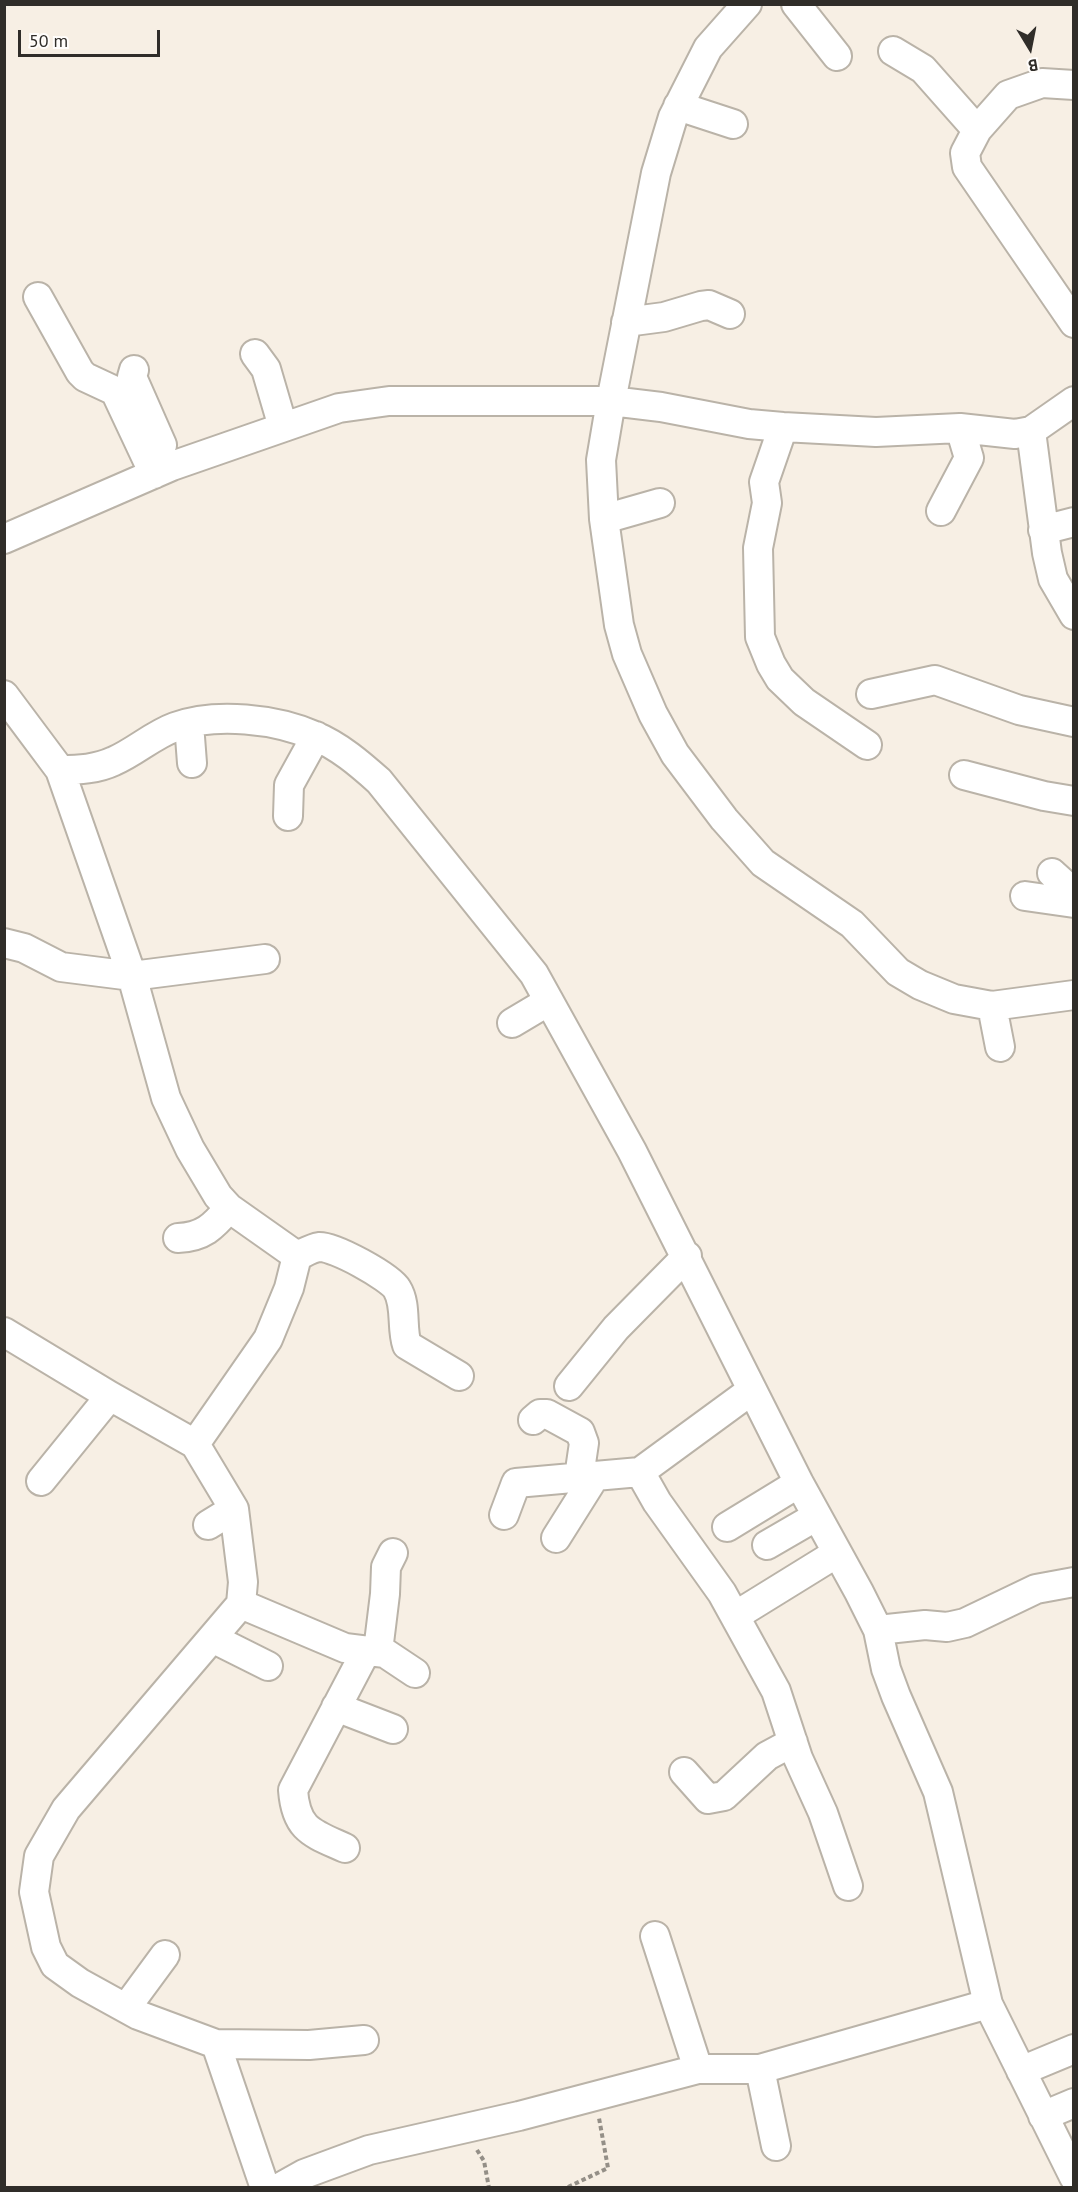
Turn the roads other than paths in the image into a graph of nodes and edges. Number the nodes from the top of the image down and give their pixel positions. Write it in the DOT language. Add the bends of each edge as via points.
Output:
graph roads {
  1 [pos="747,4"];
  2 [pos="796,4"];
  3 [pos="892,51"];
  4 [pos="837,56"];
  5 [pos="1074,85"];
  6 [pos="678,106"];
  7 [pos="733,124"];
  8 [pos="978,130"];
  9 [pos="38,297"];
  10 [pos="1070,308"];
  11 [pos="730,314"];
  12 [pos="626,322"];
  13 [pos="255,354"];
  14 [pos="134,370"];
  15 [pos="1074,401"];
  16 [pos="610,402"];
  17 [pos="283,427"];
  18 [pos="783,427"];
  19 [pos="960,428"];
  20 [pos="1032,431"];
  21 [pos="163,470"];
  22 [pos="660,503"];
  23 [pos="941,511"];
  24 [pos="604,519"];
  25 [pos="1074,522"];
  26 [pos="1043,530"];
  27 [pos="4,539"];
  28 [pos="1074,615"];
  29 [pos="872,694"];
  30 [pos="4,695"];
  31 [pos="1074,722"];
  32 [pos="189,724"];
  33 [pos="316,736"];
  34 [pos="867,745"];
  35 [pos="192,763"];
  36 [pos="60,770"];
  37 [pos="964,775"];
  38 [pos="1074,801"];
  39 [pos="288,816"];
  40 [pos="1052,873"];
  41 [pos="1074,893"];
  42 [pos="1025,896"];
  43 [pos="1074,903"];
  44 [pos="4,943"];
  45 [pos="265,959"];
  46 [pos="132,976"];
  47 [pos="1074,995"];
  48 [pos="549,1001"];
  49 [pos="992,1006"];
  50 [pos="512,1023"];
  51 [pos="1000,1047"];
  52 [pos="229,1208"];
  53 [pos="178,1238"];
  54 [pos="297,1256"];
  55 [pos="687,1256"];
  56 [pos="4,1332"];
  57 [pos="459,1376"];
  58 [pos="569,1386"];
  59 [pos="752,1390"];
  60 [pos="110,1396"];
  61 [pos="533,1420"];
  62 [pos="195,1444"];
  63 [pos="640,1472"];
  64 [pos="587,1476"];
  65 [pos="41,1481"];
  66 [pos="800,1483"];
  67 [pos="234,1509"];
  68 [pos="504,1515"];
  69 [pos="817,1516"];
  70 [pos="208,1525"];
  71 [pos="727,1527"];
  72 [pos="556,1538"];
  73 [pos="767,1545"];
  74 [pos="393,1553"];
  75 [pos="837,1553"];
  76 [pos="1074,1582"];
  77 [pos="241,1604"];
  78 [pos="735,1616"];
  79 [pos="878,1630"];
  80 [pos="212,1638"];
  81 [pos="372,1651"];
  82 [pos="268,1665"];
  83 [pos="415,1673"];
  84 [pos="336,1707"];
  85 [pos="393,1729"];
  86 [pos="793,1742"];
  87 [pos="684,1772"];
  88 [pos="345,1848"];
  89 [pos="848,1886"];
  90 [pos="655,1936"];
  91 [pos="165,1955"];
  92 [pos="988,2004"];
  93 [pos="126,2008"];
  94 [pos="364,2040"];
  95 [pos="216,2044"];
  96 [pos="1074,2049"];
  97 [pos="698,2069"];
  98 [pos="760,2069"];
  99 [pos="1021,2071"];
  100 [pos="1074,2103"];
  101 [pos="1043,2116"];
  102 [pos="776,2146"];
  103 [pos="1074,2177"];
  104 [pos="266,2187"];
  105 [pos="279,2187"];
  1 -- 6 [label="street" via="708,48"];
  2 -- 4 [label="street"];
  3 -- 8 [label="street" via="923,69"];
  5 -- 8 [label="street" via="1042,83 1008,95"];
  6 -- 7 [label="street"];
  6 -- 12 [label="street" via="656,173"];
  8 -- 10 [label="street" via="965,153 967,167"];
  9 -- 21 [label="street" via="80,372 115,391"];
  11 -- 12 [label="street" via="709,305"];
  12 -- 16 [label="street"];
  13 -- 17 [label="street" via="266,369"];
  14 -- 21 [label="street"];
  15 -- 20 [label="street"];
  16 -- 17 [label="street" via="389,401 339,408"];
  16 -- 18 [label="street"];
  16 -- 24 [label="street" via="601,460"];
  17 -- 21 [label="street"];
  18 -- 19 [label="street" via="876,432"];
  18 -- 34 [label="street" via="764,482 767,503 758,548 760,637 771,664 796,695"];
  19 -- 20 [label="street" via="1015,434"];
  19 -- 23 [label="street" via="969,458"];
  20 -- 26 [label="street"];
  21 -- 27 [label="street"];
  22 -- 24 [label="street"];
  24 -- 49 [label="street" via="619,625 627,654 675,753 724,819 763,863 852,924 898,972 954,999"];
  25 -- 26 [label="street"];
  26 -- 28 [label="street" via="1053,579"];
  29 -- 31 [label="street" via="934,680 1018,710"];
  30 -- 36 [label="street"];
  32 -- 33 [label="street" via="247,721"];
  32 -- 35 [label="street"];
  32 -- 36 [label="street" via="174,727 114,761 86,770"];
  33 -- 39 [label="street" via="289,786"];
  33 -- 48 [label="street" via="357,760 379,781 534,974"];
  36 -- 46 [label="street"];
  37 -- 38 [label="street"];
  40 -- 41 [label="street"];
  42 -- 43 [label="street"];
  44 -- 46 [label="street" via="24,948 61,967"];
  45 -- 46 [label="street"];
  46 -- 52 [label="street" via="166,1098 190,1149"];
  47 -- 49 [label="street"];
  48 -- 50 [label="street"];
  48 -- 55 [label="street"];
  49 -- 51 [label="street"];
  52 -- 53 [label="street" via="202,1235"];
  52 -- 54 [label="street"];
  54 -- 57 [label="street" via="327,1248 393,1283 401,1297 407,1345"];
  54 -- 62 [label="street" via="289,1288 268,1339"];
  55 -- 58 [label="street" via="616,1328"];
  55 -- 59 [label="street"];
  56 -- 60 [label="street"];
  59 -- 63 [label="street"];
  59 -- 66 [label="street"];
  60 -- 62 [label="street"];
  60 -- 65 [label="street"];
  61 -- 64 [label="street" via="547,1414 580,1432"];
  62 -- 67 [label="street"];
  63 -- 64 [label="street"];
  63 -- 78 [label="street"];
  64 -- 68 [label="street" via="516,1483"];
  64 -- 72 [label="street"];
  66 -- 69 [label="street"];
  66 -- 71 [label="street"];
  67 -- 70 [label="street"];
  67 -- 77 [label="street" via="243,1582"];
  69 -- 73 [label="street"];
  69 -- 75 [label="street"];
  74 -- 81 [label="street" via="386,1567 385,1594"];
  75 -- 78 [label="street"];
  75 -- 79 [label="street"];
  76 -- 79 [label="street" via="1036,1589 965,1623"];
  77 -- 80 [label="street"];
  77 -- 81 [label="street" via="345,1648"];
  78 -- 86 [label="street" via="776,1691"];
  79 -- 92 [label="street" via="886,1670 938,1792"];
  80 -- 82 [label="street"];
  80 -- 93 [label="street" via="66,1809 39,1856 34,1892 46,1947 55,1965"];
  81 -- 83 [label="street" via="385,1653"];
  81 -- 84 [label="street"];
  84 -- 85 [label="street"];
  84 -- 88 [label="street" via="293,1790 303,1826"];
  86 -- 87 [label="street" via="768,1756 724,1796 715,1799 708,1799"];
  86 -- 89 [label="street"];
  90 -- 97 [label="street"];
  91 -- 93 [label="street"];
  92 -- 98 [label="street"];
  92 -- 99 [label="street"];
  93 -- 95 [label="street"];
  94 -- 95 [label="street" via="309,2045"];
  95 -- 104 [label="street"];
  96 -- 99 [label="street"];
  97 -- 98 [label="street"];
  97 -- 105 [label="street" via="369,2150"];
  98 -- 102 [label="street"];
  99 -- 101 [label="street"];
  100 -- 101 [label="street"];
  101 -- 103 [label="street"];
}
